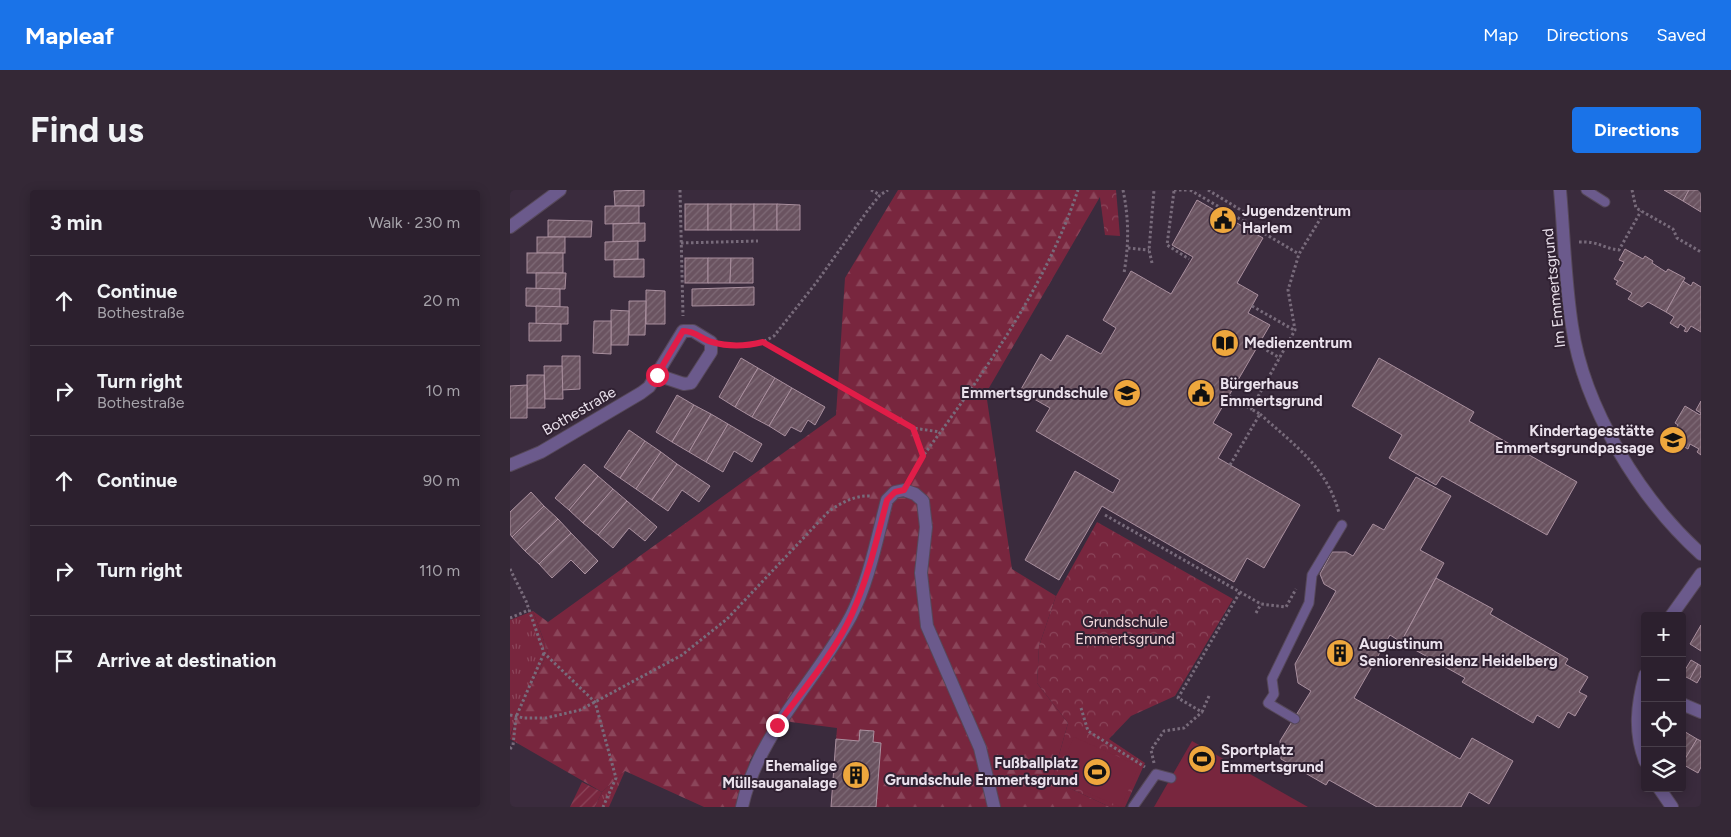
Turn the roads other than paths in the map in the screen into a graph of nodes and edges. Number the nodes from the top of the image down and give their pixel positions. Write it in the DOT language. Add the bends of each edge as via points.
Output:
graph roads {
  1 [pos="560,190"];
  2 [pos="1560,190"];
  3 [pos="1586,190"];
  4 [pos="1605,202"];
  5 [pos="510,227"];
  6 [pos="657,375"];
  7 [pos="510,464"];
  8 [pos="1342,525"];
  9 [pos="1701,554"];
  10 [pos="1701,574"];
  11 [pos="1674,612"];
  12 [pos="1641,700"];
  13 [pos="1686,706"];
  14 [pos="1701,712"];
  15 [pos="1295,719"];
  16 [pos="1641,751"];
  17 [pos="1171,778"];
  18 [pos="1662,792"];
  19 [pos="742,807"];
  20 [pos="994,807"];
  21 [pos="1133,807"];
  22 [pos="1672,807"];
  1 -- 5 [label="street"];
  2 -- 9 [label="street, Im Emmertsgrund" via="1572,327 1594,403 1649,496"];
  3 -- 4 [label="lane"];
  6 -- 6 [label="street, Bothestraße" via="683,331 693,331 711,342 711,352 691,383 684,384"];
  6 -- 7 [label="street, Bothestraße" via="642,393 541,452"];
  8 -- 15 [label="lane" via="1312,575 1310,602 1272,679 1274,694 1268,704"];
  10 -- 11 [label="street"];
  12 -- 16 [label="street" via="1636,724"];
  13 -- 14 [label="street"];
  17 -- 21 [label="lane" via="1156,774"];
  18 -- 22 [label="street"];
  19 -- 20 [label="street" via="762,749 832,649 852,614 887,500 895,492 904,490 922,501 926,514 921,574 927,626 980,748"];
}
